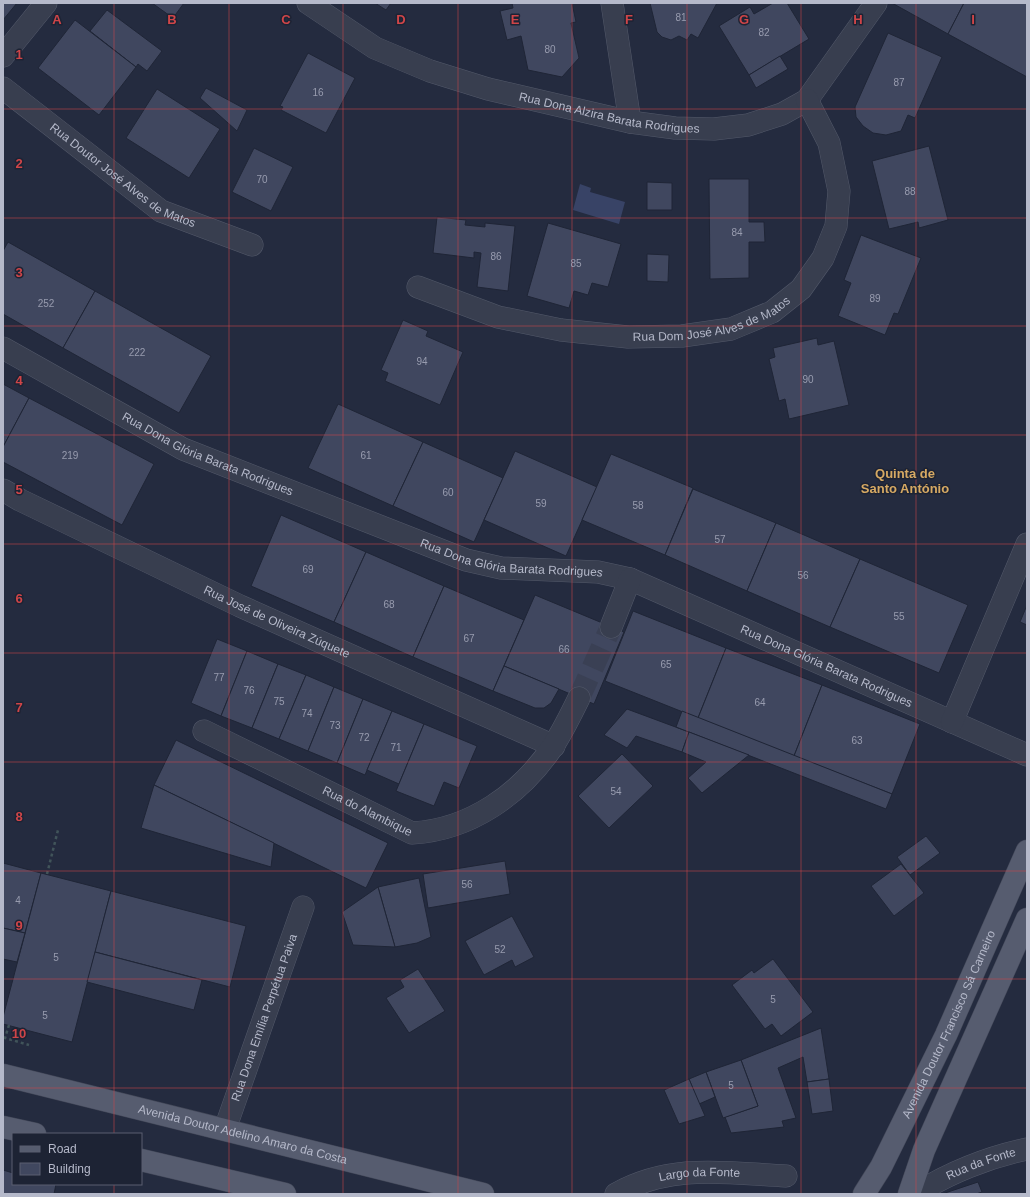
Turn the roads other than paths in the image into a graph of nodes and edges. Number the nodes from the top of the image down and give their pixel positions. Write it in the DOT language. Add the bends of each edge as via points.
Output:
graph roads {
  1 [pos="46,3"];
  2 [pos="308,3"];
  3 [pos="612,3"];
  4 [pos="876,3"];
  5 [pos="3,56"];
  6 [pos="3,88"];
  7 [pos="808,100"];
  8 [pos="630,122"];
  9 [pos="252,245"];
  10 [pos="418,287"];
  11 [pos="3,348"];
  12 [pos="3,490"];
  13 [pos="1027,544"];
  14 [pos="630,579"];
  15 [pos="611,627"];
  16 [pos="580,698"];
  17 [pos="952,722"];
  18 [pos="204,731"];
  19 [pos="554,746"];
  20 [pos="1027,755"];
  21 [pos="1027,851"];
  22 [pos="303,907"];
  23 [pos="1027,919"];
  24 [pos="3,1075"];
  25 [pos="3,1127"];
  26 [pos="225,1129"];
  27 [pos="30,1133"];
  28 [pos="1027,1149"];
  29 [pos="142,1160"];
  30 [pos="786,1176"];
  31 [pos="285,1194"];
  32 [pos="483,1194"];
  33 [pos="616,1194"];
  34 [pos="864,1194"];
  35 [pos="909,1194"];
  36 [pos="916,1194"];
  1 -- 5 [label="street"];
  2 -- 8 [label="street, Rua Dona Alzira Barata Rodrigues" via="375,48 430,71 488,89"];
  3 -- 8 [label="street"];
  4 -- 7 [label="street, Rua Dona Alzira Barata Rodrigues"];
  6 -- 9 [label="street, Rua Doutor José Alves de Matos" via="161,211"];
  7 -- 8 [label="street, Rua Dona Alzira Barata Rodrigues" via="782,114 748,125 714,129 675,128"];
  7 -- 10 [label="street, Rua Dom José Alves de Matos" via="829,143 839,191 836,226 823,258 801,289 772,312 731,329 682,336 628,337 561,330 498,317"];
  11 -- 14 [label="street, Rua Dona Glória Barata Rodrigues" via="183,449 452,555 501,568 598,572"];
  12 -- 19 [label="street, Rua José de Oliveira Zúquete" via="27,504 240,606"];
  13 -- 17 [label="street"];
  14 -- 15 [label="street"];
  14 -- 17 [label="street, Rua Dona Glória Barata Rodrigues"];
  16 -- 19 [label="street, Rua do Alambique"];
  17 -- 20 [label="street, Rua Dona Glória Barata Rodrigues"];
  18 -- 19 [label="street, Rua do Alambique" via="412,833 454,826 481,814 506,797 531,774"];
  21 -- 34 [label="main road, Avenida Doutor Francisco Sá Carneiro" via="946,1035 881,1167"];
  22 -- 26 [label="street, Rua Dona Emília Perpétua Paiva"];
  23 -- 35 [label="main road" via="924,1150"];
  24 -- 26 [label="main road, Avenida Doutor Adelino Amaro da Costa"];
  25 -- 27 [label="main road"];
  26 -- 32 [label="main road, Avenida Doutor Adelino Amaro da Costa"];
  28 -- 36 [label="street, Rua da Fonte" via="1005,1154 954,1173"];
  29 -- 31 [label="main road"];
  30 -- 33 [label="street, Largo da Fonte" via="677,1173 650,1179"];
}
